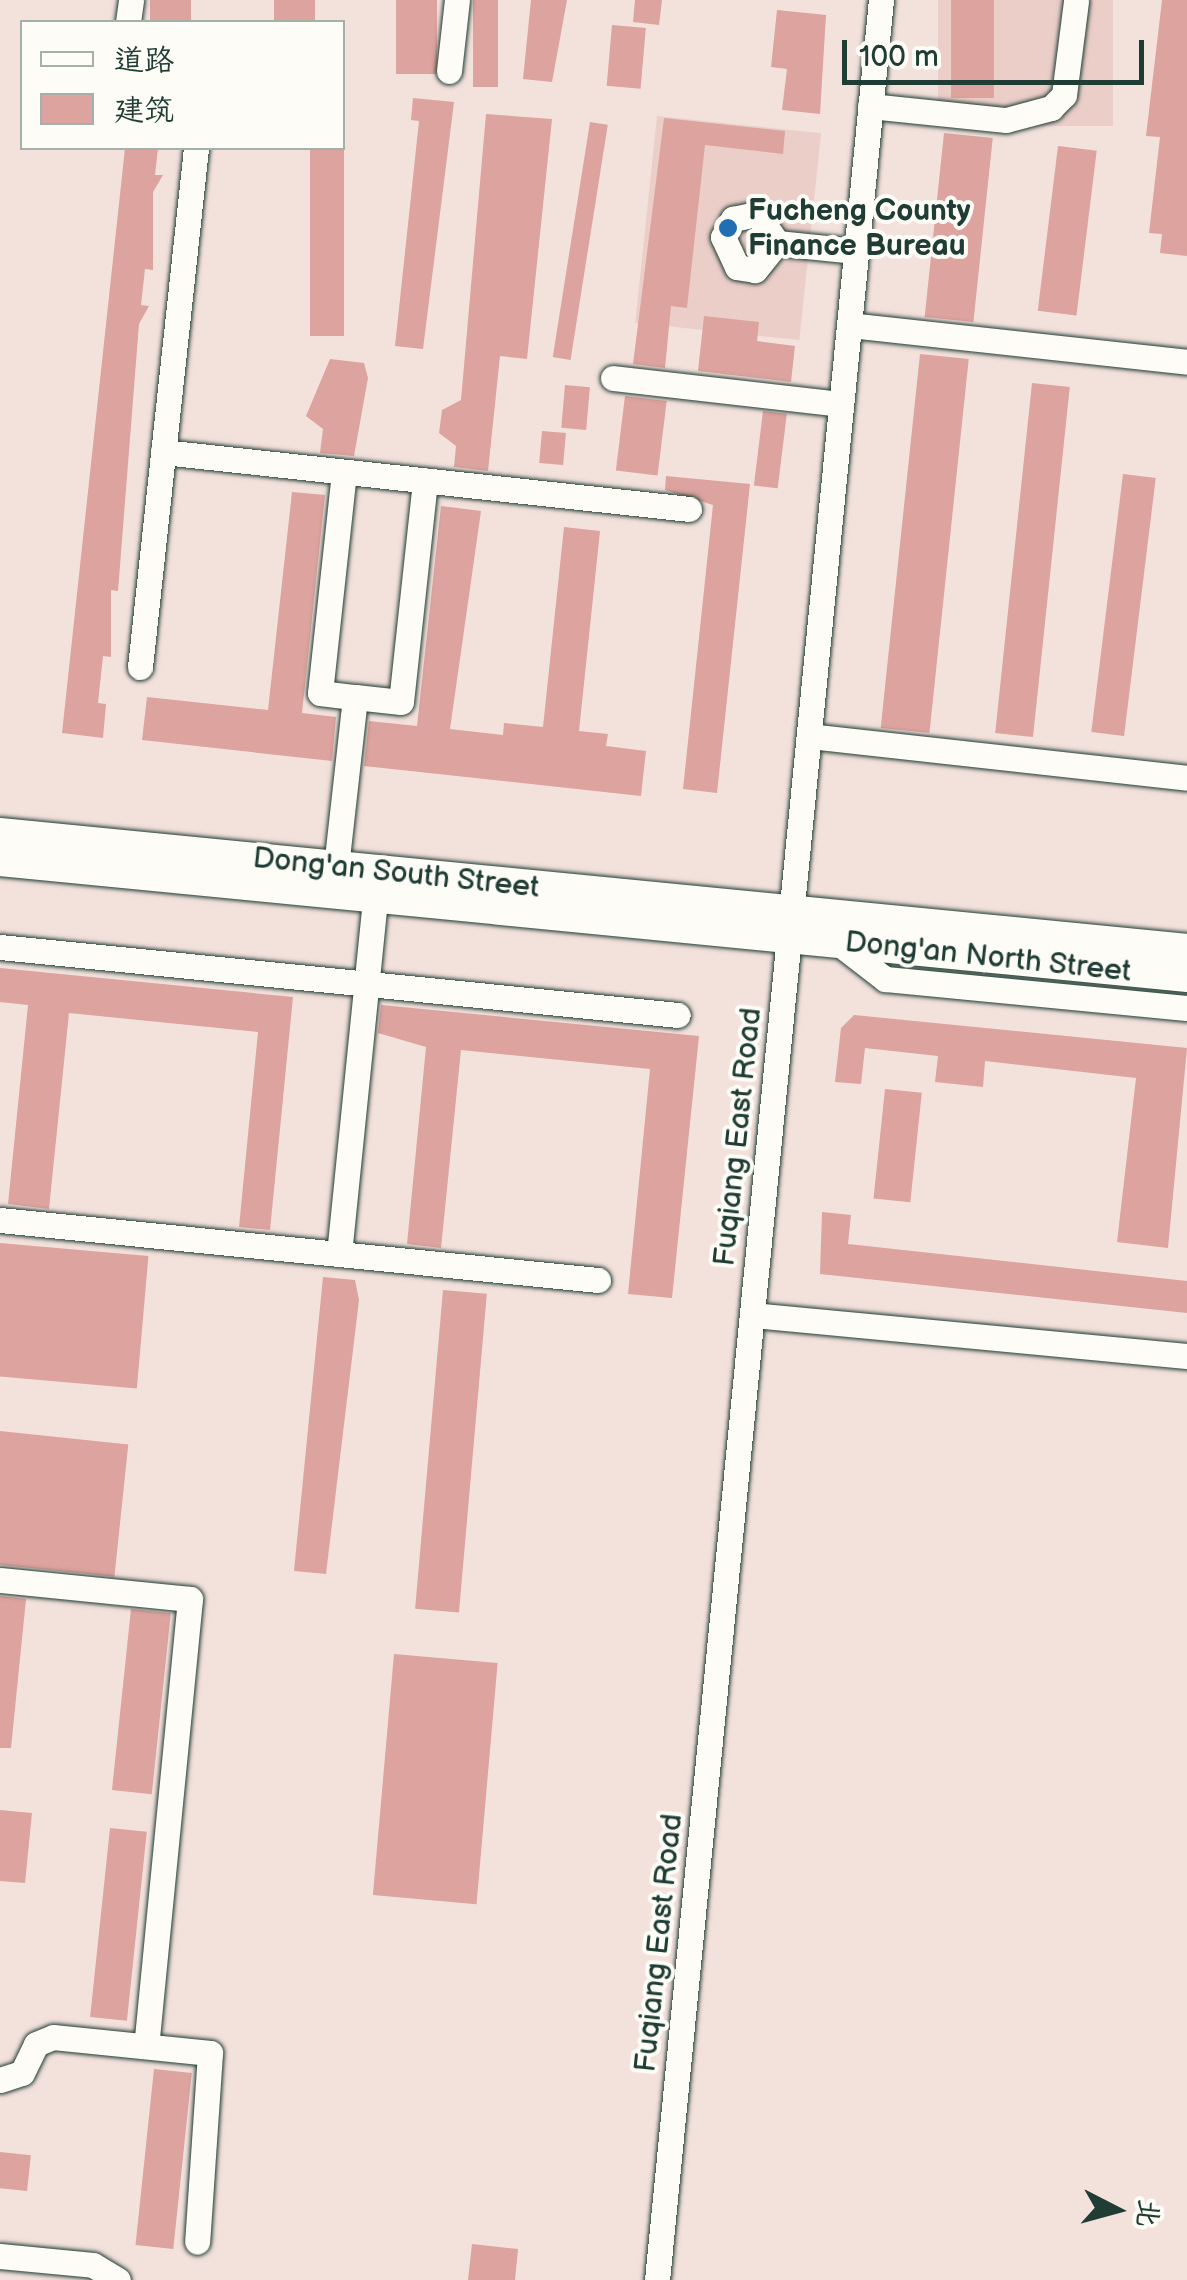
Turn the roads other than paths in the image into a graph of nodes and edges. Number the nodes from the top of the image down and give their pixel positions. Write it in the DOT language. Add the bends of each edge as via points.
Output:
graph roads {
  1 [pos="456,0"];
  2 [pos="881,0"];
  3 [pos="1076,1"];
  4 [pos="449,71"];
  5 [pos="870,106"];
  6 [pos="196,150"];
  7 [pos="777,243"];
  8 [pos="856,252"];
  9 [pos="849,325"];
  10 [pos="1187,362"];
  11 [pos="613,378"];
  12 [pos="841,404"];
  13 [pos="164,452"];
  14 [pos="344,472"];
  15 [pos="425,480"];
  16 [pos="689,509"];
  17 [pos="140,666"];
  18 [pos="354,697"];
  19 [pos="809,736"];
  20 [pos="1187,778"];
  21 [pos="0,834"];
  22 [pos="0,860"];
  23 [pos="336,867"];
  24 [pos="375,897"];
  25 [pos="791,925"];
  26 [pos="838,942"];
  27 [pos="0,947"];
  28 [pos="1187,950"];
  29 [pos="1187,976"];
  30 [pos="366,984"];
  31 [pos="1187,1008"];
  32 [pos="678,1015"];
  33 [pos="0,1220"];
  34 [pos="339,1254"];
  35 [pos="598,1280"];
  36 [pos="753,1315"];
  37 [pos="1187,1356"];
  38 [pos="0,1580"];
  39 [pos="146,2045"];
  40 [pos="0,2080"];
  41 [pos="197,2242"];
  42 [pos="0,2256"];
  43 [pos="118,2280"];
  44 [pos="657,2280"];
  1 -- 4 [label="street"];
  2 -- 5 [label="street, Fuqiang East Road"];
  3 -- 5 [label="street" via="1064,95 1051,108 1006,120"];
  5 -- 8 [label="street, Fuqiang East Road"];
  6 -- 13 [label="street"];
  7 -- 8 [label="street"];
  8 -- 9 [label="street, Fuqiang East Road"];
  9 -- 10 [label="street"];
  9 -- 12 [label="street, Fuqiang East Road"];
  11 -- 12 [label="street"];
  12 -- 19 [label="street, Fuqiang East Road"];
  13 -- 14 [label="street"];
  13 -- 17 [label="street"];
  14 -- 15 [label="street"];
  14 -- 18 [label="street" via="320,693"];
  15 -- 16 [label="street"];
  15 -- 18 [label="street" via="401,702"];
  18 -- 23 [label="street"];
  19 -- 20 [label="street"];
  19 -- 25 [label="street, Fuqiang East Road"];
  21 -- 23 [label="main road, Dong'an South Street"];
  22 -- 24 [label="main road, Dong'an South Street"];
  23 -- 25 [label="main road, Dong'an South Street"];
  24 -- 25 [label="main road, Dong'an South Street"];
  24 -- 30 [label="street"];
  25 -- 26 [label="main road, Dong'an North Street"];
  25 -- 28 [label="main road, Dong'an North Street"];
  25 -- 36 [label="street, Fuqiang East Road"];
  26 -- 29 [label="main road, Dong'an North Street"];
  26 -- 31 [label="street" via="885,979"];
  27 -- 30 [label="street"];
  30 -- 32 [label="street"];
  30 -- 34 [label="street"];
  33 -- 34 [label="street"];
  34 -- 35 [label="street"];
  36 -- 37 [label="street"];
  36 -- 44 [label="street, Fuqiang East Road"];
  38 -- 39 [label="street" via="190,1599"];
  39 -- 40 [label="street" via="53,2037 36,2044 22,2073"];
  39 -- 41 [label="street" via="210,2053"];
  42 -- 43 [label="street" via="93,2265"];
}
